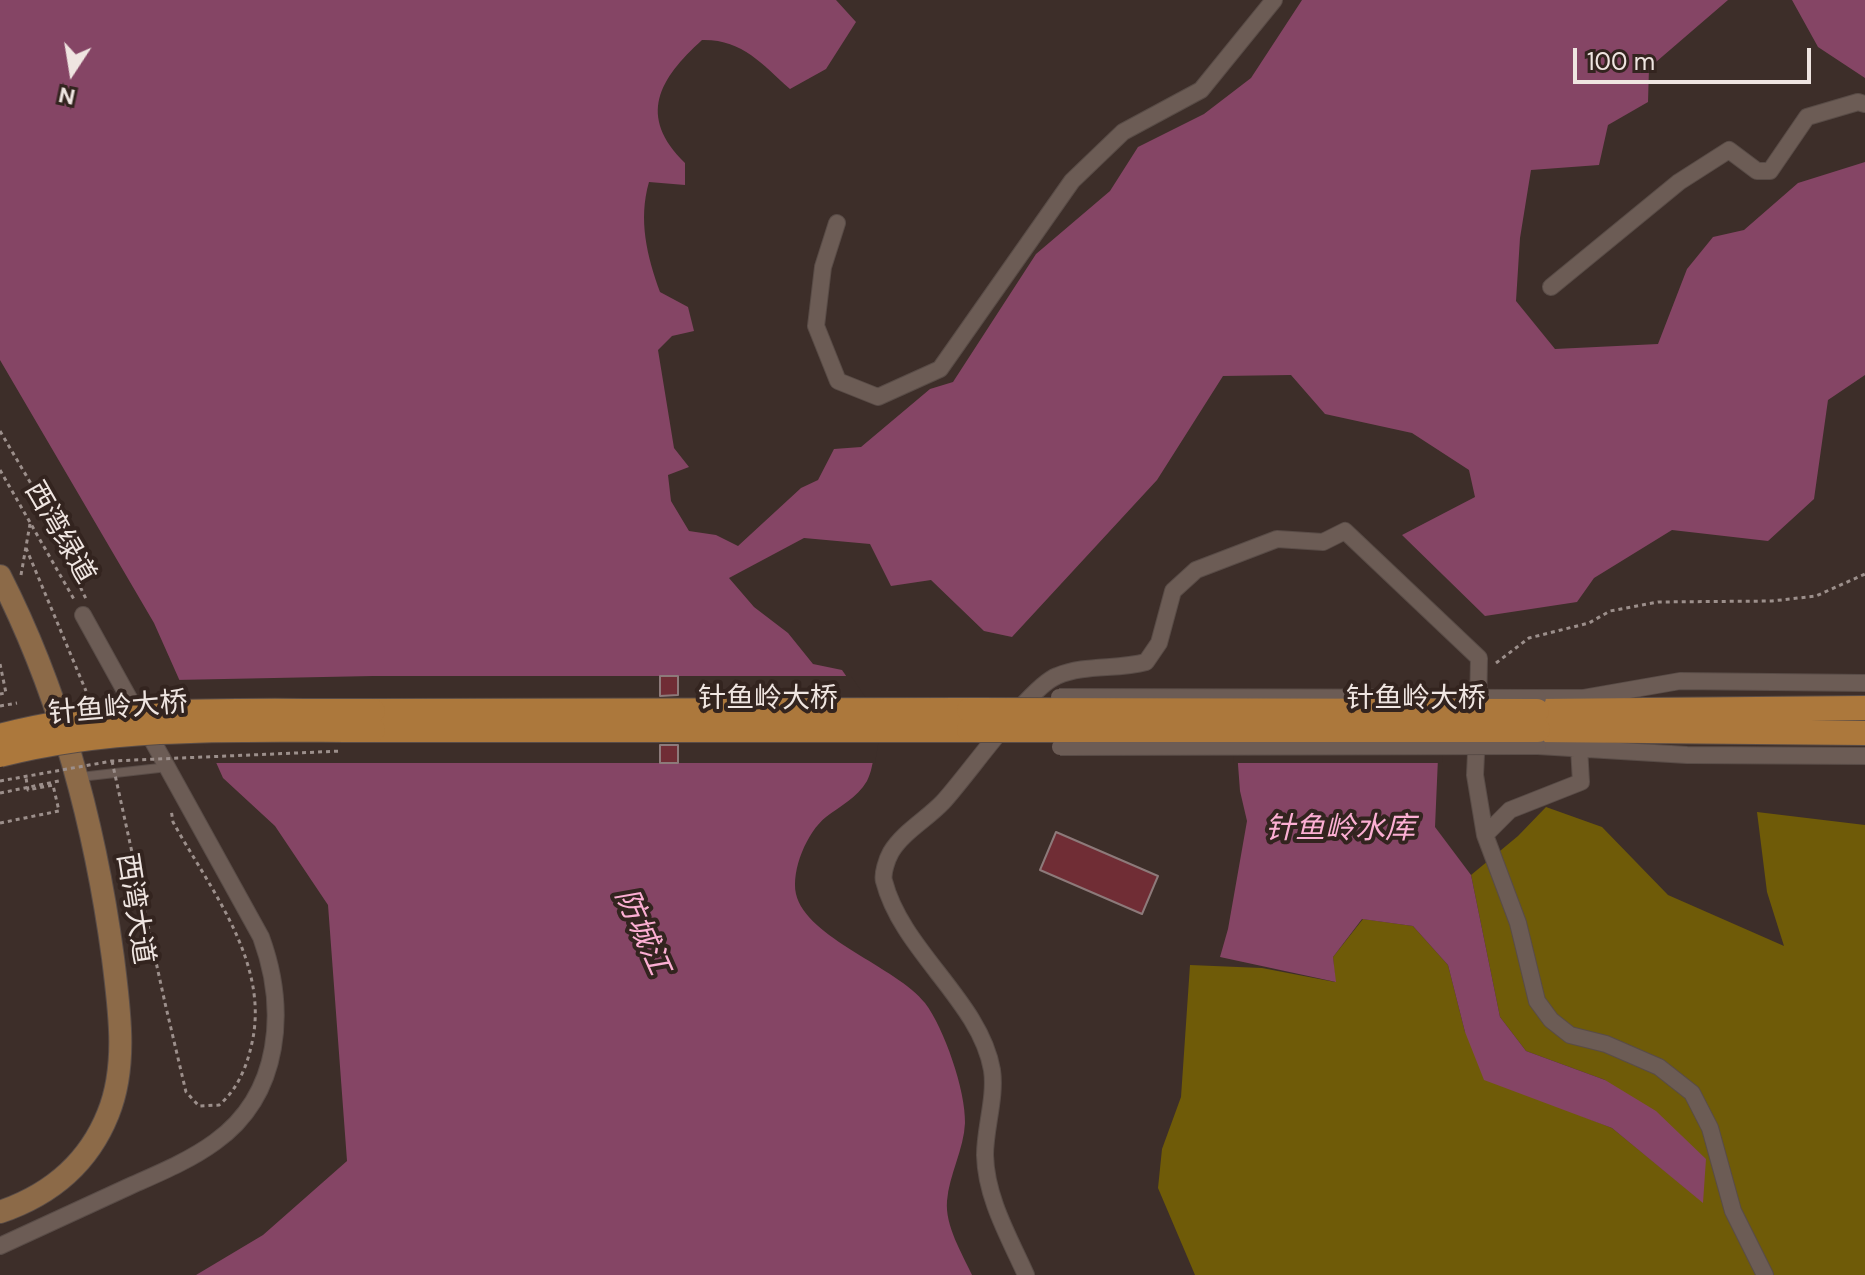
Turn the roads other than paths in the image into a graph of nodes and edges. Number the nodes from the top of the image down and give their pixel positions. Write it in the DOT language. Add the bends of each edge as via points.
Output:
graph roads {
  1 [pos="1274,0"];
  2 [pos="1865,104"];
  3 [pos="837,223"];
  4 [pos="1551,287"];
  5 [pos="0,576"];
  6 [pos="88,613"];
  7 [pos="1865,683"];
  8 [pos="1059,697"];
  9 [pos="1865,697"];
  10 [pos="1824,708"];
  11 [pos="1865,708"];
  12 [pos="1538,721"];
  13 [pos="1865,733"];
  14 [pos="0,736"];
  15 [pos="1060,747"];
  16 [pos="1579,747"];
  17 [pos="0,755"];
  18 [pos="1865,756"];
  19 [pos="168,767"];
  20 [pos="71,778"];
  21 [pos="1485,835"];
  22 [pos="0,1212"];
  23 [pos="0,1246"];
  24 [pos="1026,1275"];
  25 [pos="1765,1275"];
  1 -- 3 [label="street" via="1201,90 1123,132 1072,181 940,369 878,397 838,381 816,326 823,267"];
  2 -- 4 [label="street" via="1807,117 1770,171 1757,171 1729,150 1679,182"];
  5 -- 20 [label="main road, 西湾大道" via="34,647"];
  6 -- 19 [label="street"];
  7 -- 12 [label="street" via="1680,681 1583,698"];
  8 -- 12 [label="street, bridge"];
  9 -- 10 [label="main road"];
  10 -- 11 [label="main road"];
  10 -- 12 [label="main road"];
  12 -- 13 [label="main road"];
  12 -- 14 [label="main road, 针鱼岭大桥, bridge" via="213,712 99,719"];
  12 -- 15 [label="street, bridge"];
  12 -- 16 [label="street"];
  12 -- 17 [label="main road, 针鱼岭大桥, bridge" via="214,730 100,737"];
  16 -- 18 [label="street" via="1687,755"];
  16 -- 21 [label="street" via="1581,782 1510,810"];
  19 -- 20 [label="lane"];
  19 -- 23 [label="street" via="261,937 273,971 277,1028 268,1070 248,1107 217,1142"];
  20 -- 22 [label="main road, 西湾大道" via="104,889 120,1029 115,1087 109,1112 82,1159 48,1191"];
  21 -- 24 [label="street" via="1475,775 1479,658 1345,531 1323,542 1277,539 1196,570 1173,591 1159,643 1146,662 1055,676 1031,697 942,803 890,853 883,878 911,937 975,1027 992,1071 985,1157 994,1204"];
  21 -- 25 [label="street" via="1543,1011 1570,1035 1659,1067 1692,1093 1710,1128 1733,1211"];
}
